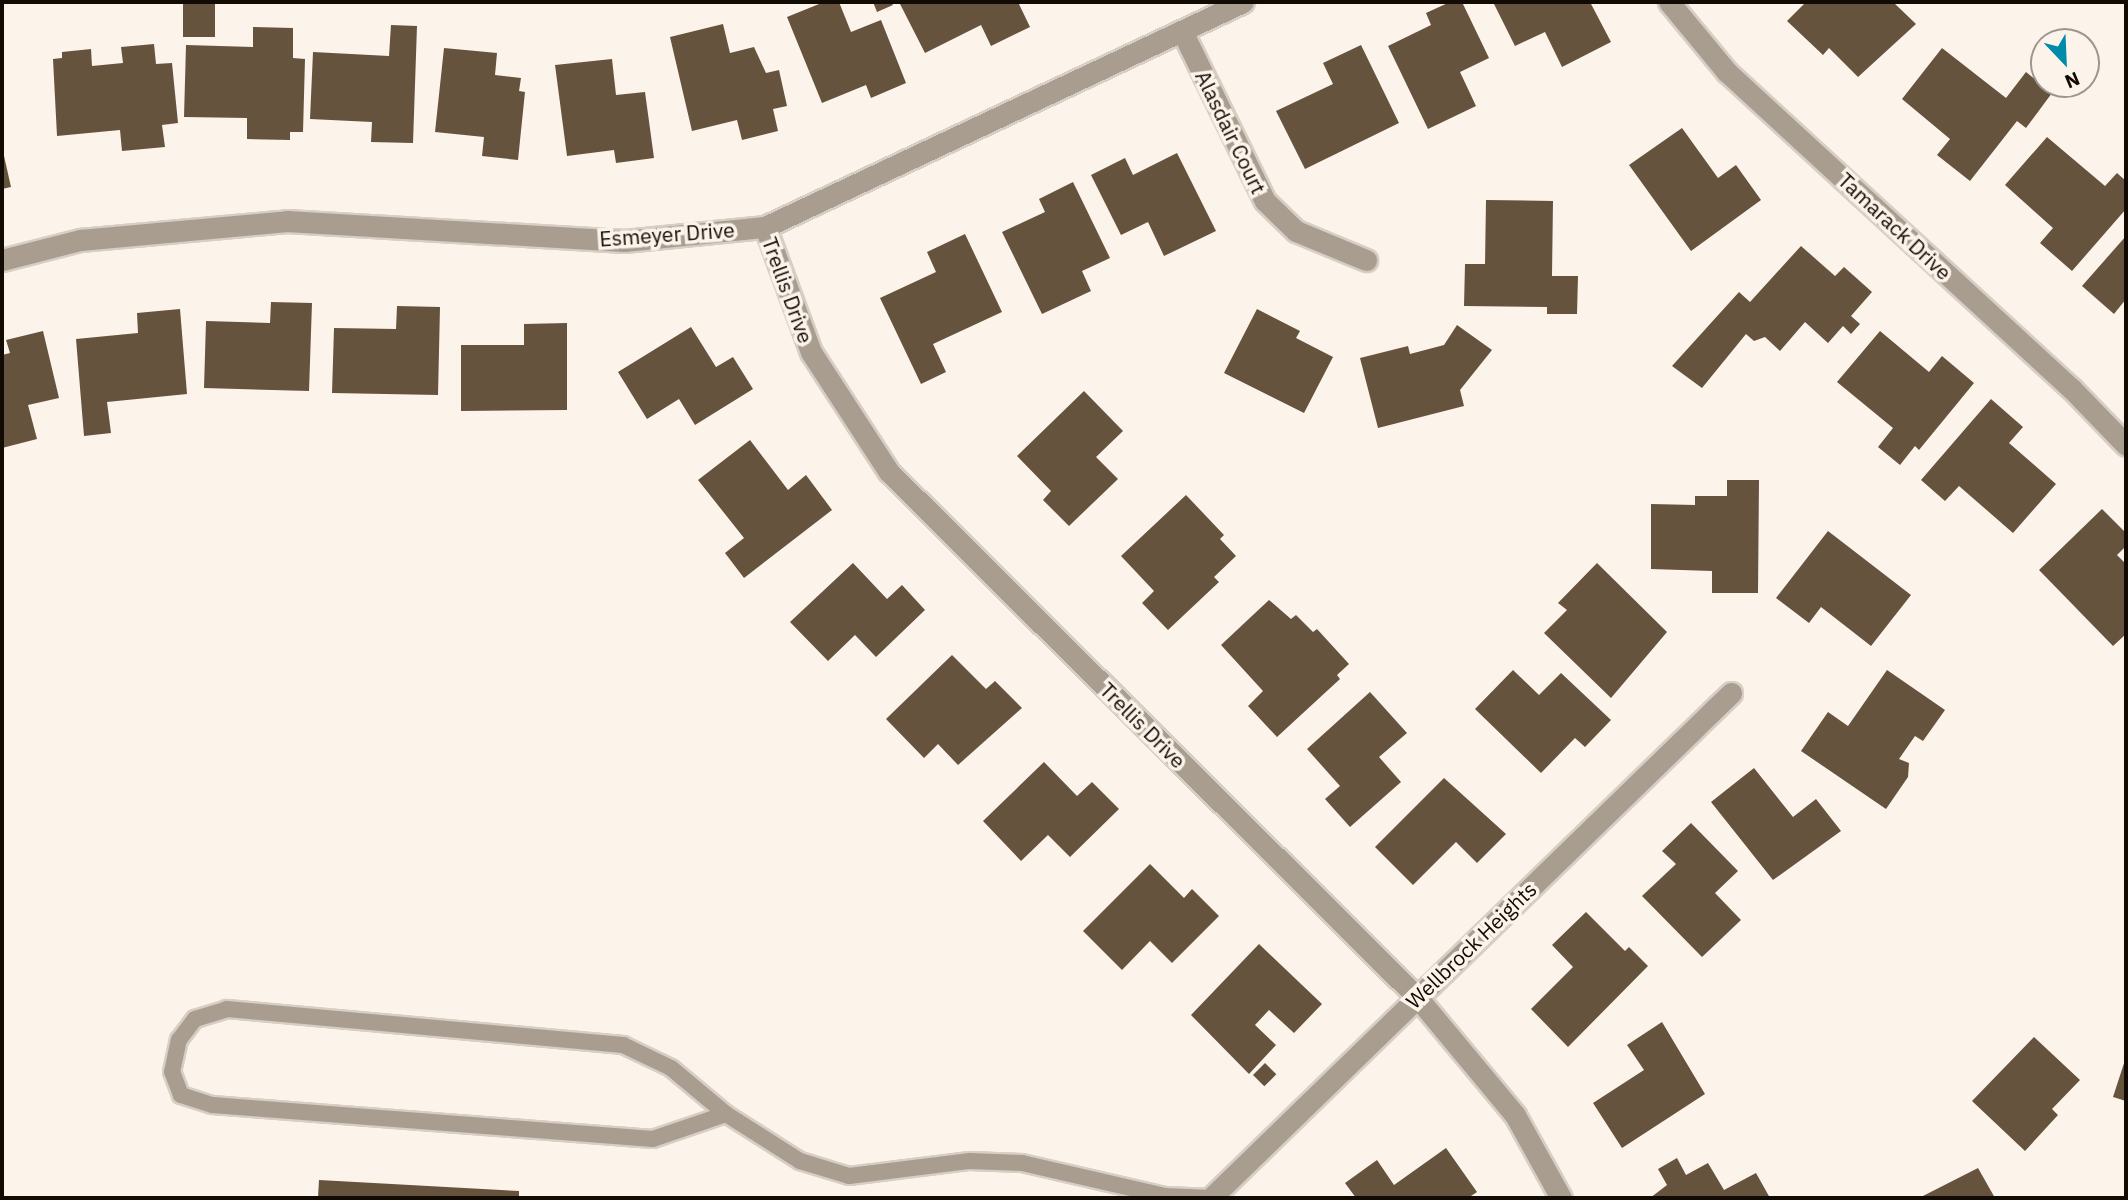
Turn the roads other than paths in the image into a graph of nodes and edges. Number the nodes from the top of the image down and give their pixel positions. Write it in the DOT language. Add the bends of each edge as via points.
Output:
graph roads {
  1 [pos="1243,2"];
  2 [pos="1669,2"];
  3 [pos="1182,30"];
  4 [pos="765,227"];
  5 [pos="2,260"];
  6 [pos="1366,260"];
  7 [pos="2126,444"];
  8 [pos="1731,692"];
  9 [pos="1417,997"];
  10 [pos="726,1114"];
  11 [pos="1211,1198"];
  12 [pos="1561,1198"];
  1 -- 3 [label="street, Esmeyer Drive"];
  2 -- 7 [label="street, Tamarack Drive" via="1727,72"];
  3 -- 4 [label="street, Esmeyer Drive"];
  3 -- 6 [label="street, Alasdair Court" via="1265,201 1296,231"];
  4 -- 5 [label="street, Esmeyer Drive" via="624,241 287,221 80,240"];
  4 -- 9 [label="street, Trellis Drive" via="811,352 889,472"];
  8 -- 9 [label="street, Wellbrock Heights"];
  9 -- 11 [label="street, Wellbrock Heights"];
  9 -- 12 [label="street, Trellis Drive" via="1515,1115"];
  10 -- 10 [label="lane" via="671,1068 623,1045 228,1009 195,1019 179,1040 172,1072 181,1095 212,1105 653,1139"];
  10 -- 11 [label="lane" via="800,1161 849,1175 970,1161 1022,1163 1165,1196"];
}
